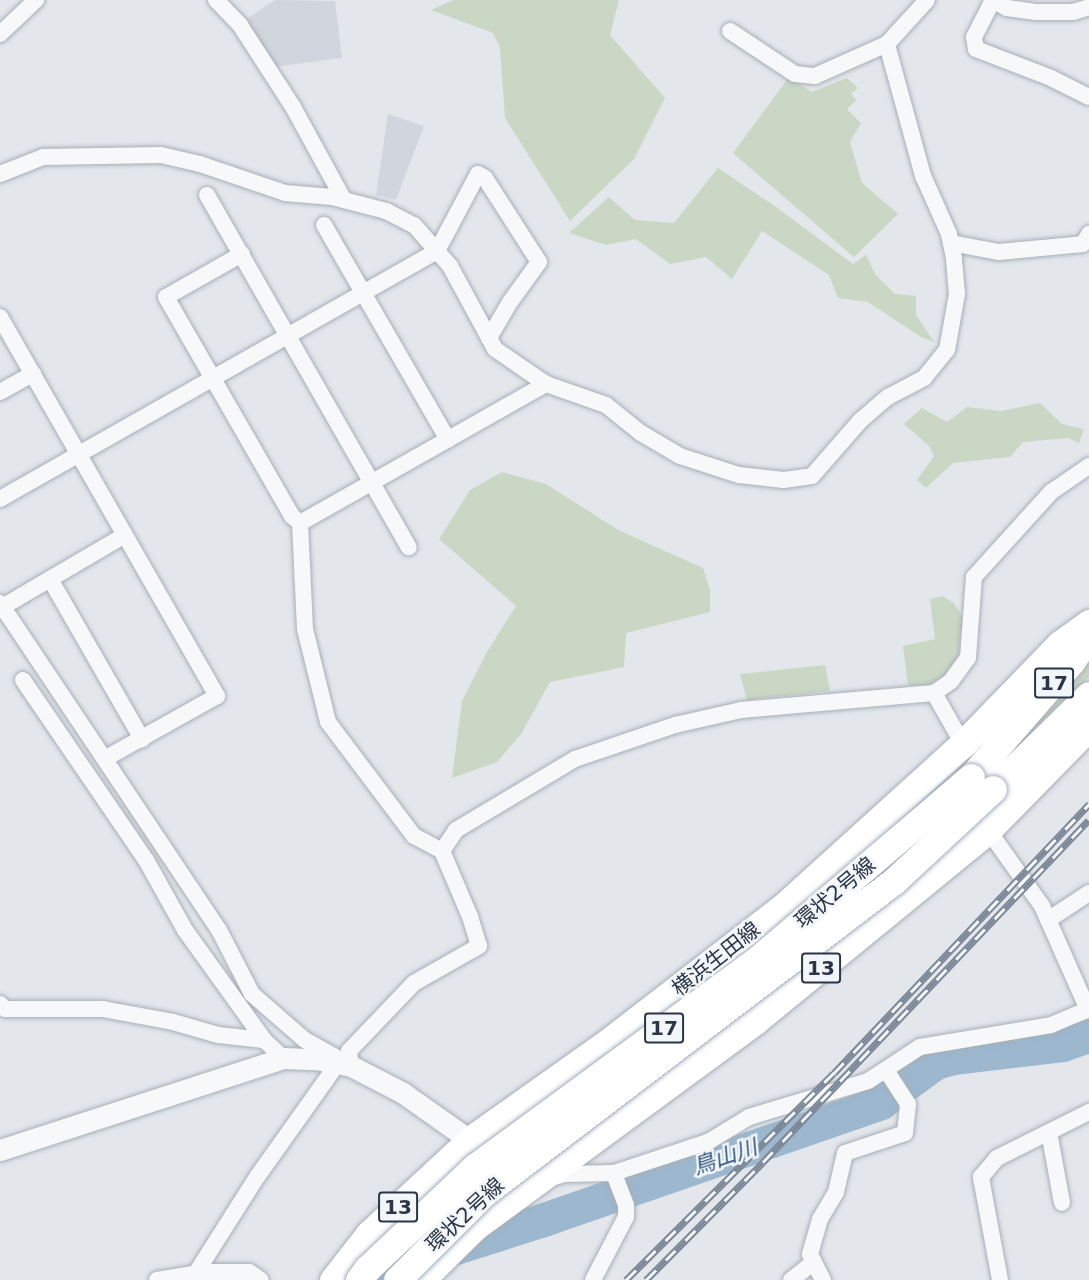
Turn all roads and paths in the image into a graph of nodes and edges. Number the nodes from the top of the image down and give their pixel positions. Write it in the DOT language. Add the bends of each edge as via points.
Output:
graph roads {
  1 [pos="36,0"];
  2 [pos="216,0"];
  3 [pos="927,0"];
  4 [pos="993,0"];
  5 [pos="18,7"];
  6 [pos="1089,7"];
  7 [pos="730,31"];
  8 [pos="0,34"];
  9 [pos="887,44"];
  10 [pos="1089,97"];
  11 [pos="0,174"];
  12 [pos="207,195"];
  13 [pos="344,200"];
  14 [pos="324,225"];
  15 [pos="1089,234"];
  16 [pos="951,243"];
  17 [pos="437,252"];
  18 [pos="242,254"];
  19 [pos="364,293"];
  20 [pos="0,317"];
  21 [pos="288,336"];
  22 [pos="489,338"];
  23 [pos="33,374"];
  24 [pos="213,379"];
  25 [pos="546,384"];
  26 [pos="0,392"];
  27 [pos="448,440"];
  28 [pos="79,455"];
  29 [pos="1089,466"];
  30 [pos="372,482"];
  31 [pos="0,499"];
  32 [pos="300,523"];
  33 [pos="125,535"];
  34 [pos="409,547"];
  35 [pos="50,579"];
  36 [pos="2,604"];
  37 [pos="1089,623"];
  38 [pos="1089,635"];
  39 [pos="23,680"];
  40 [pos="934,693"];
  41 [pos="1089,695"];
  42 [pos="1089,726"];
  43 [pos="142,739"];
  44 [pos="963,744"];
  45 [pos="106,758"];
  46 [pos="982,783"];
  47 [pos="988,830"];
  48 [pos="442,851"];
  49 [pos="1089,893"];
  50 [pos="1048,920"];
  51 [pos="0,1004"];
  52 [pos="1088,1010"];
  53 [pos="264,1040"];
  54 [pos="283,1058"];
  55 [pos="344,1065"];
  56 [pos="887,1072"];
  57 [pos="1089,1113"];
  58 [pos="1049,1132"];
  59 [pos="470,1140"];
  60 [pos="0,1150"];
  61 [pos="614,1173"];
  62 [pos="531,1184"];
  63 [pos="1062,1203"];
  64 [pos="814,1262"];
  65 [pos="196,1273"];
  66 [pos="157,1280"];
  67 [pos="261,1280"];
  68 [pos="333,1280"];
  69 [pos="359,1280"];
  70 [pos="398,1280"];
  71 [pos="421,1280"];
  72 [pos="593,1280"];
  73 [pos="791,1280"];
  74 [pos="823,1280"];
  75 [pos="1000,1280"];
  1 -- 5 [label="street"];
  2 -- 13 [label="street" via="246,34"];
  3 -- 9 [label="street"];
  4 -- 6 [label="street" via="1006,8 1035,12 1073,12"];
  4 -- 10 [label="street" via="974,37 976,49 1052,78"];
  5 -- 8 [label="street"];
  7 -- 9 [label="street" via="795,74 815,76"];
  9 -- 16 [label="street" via="923,176"];
  11 -- 13 [label="street" via="43,157 161,155 285,193"];
  12 -- 18 [label="street"];
  13 -- 17 [label="street" via="386,210 414,225"];
  14 -- 19 [label="street"];
  15 -- 16 [label="street" via="1083,244 999,252"];
  16 -- 25 [label="street" via="957,294 948,350 924,378 888,398 860,421 812,476 784,480 739,475 681,456 641,433 606,405"];
  17 -- 19 [label="street"];
  17 -- 22 [label="street" via="450,266"];
  17 -- 22 [label="street" via="478,174 485,178 539,262"];
  18 -- 21 [label="street"];
  18 -- 24 [label="street" via="166,297"];
  19 -- 21 [label="street"];
  19 -- 27 [label="street"];
  20 -- 23 [label="street"];
  21 -- 24 [label="street"];
  21 -- 30 [label="street"];
  22 -- 25 [label="street" via="495,349"];
  23 -- 26 [label="street"];
  23 -- 28 [label="street"];
  24 -- 28 [label="street"];
  24 -- 32 [label="street" via="292,516"];
  25 -- 27 [label="street"];
  27 -- 30 [label="street"];
  28 -- 31 [label="street"];
  28 -- 33 [label="street"];
  29 -- 40 [label="street" via="1052,492 974,577 968,658 951,681"];
  30 -- 32 [label="street"];
  30 -- 34 [label="street"];
  32 -- 48 [label="street" via="305,629 328,722 414,836"];
  33 -- 35 [label="street"];
  33 -- 43 [label="street" via="217,696"];
  35 -- 36 [label="street"];
  35 -- 43 [label="street"];
  36 -- 45 [label="street"];
  37 -- 44 [label="main road, 横浜生田線 / 13" via="1060,644"];
  38 -- 46 [label="main road, 環状2号線 / 17"];
  39 -- 53 [label="street" via="146,860 185,930"];
  40 -- 44 [label="street"];
  40 -- 48 [label="street" via="741,710 675,725 575,759 456,830"];
  41 -- 46 [label="main road, 環状2号線 / 17"];
  42 -- 47 [label="main road, 13"];
  43 -- 45 [label="street"];
  44 -- 59 [label="main road, 横浜生田線 / 13" via="783,907 612,1039"];
  45 -- 55 [label="street" via="219,930 252,994 305,1040"];
  46 -- 69 [label="main road, 環状2号線 / 17, bridge" via="758,959 475,1167"];
  46 -- 70 [label="main road, 環状2号線 / 17, bridge" via="894,881 484,1193"];
  47 -- 50 [label="street"];
  47 -- 62 [label="main road, 13" via="755,1021"];
  48 -- 55 [label="street" via="479,946 414,982 349,1051"];
  49 -- 50 [label="street"];
  50 -- 52 [label="street"];
  51 -- 53 [label="street" via="5,1009 103,1010 173,1022 218,1035"];
  52 -- 56 [label="street" via="1052,1025 920,1047"];
  53 -- 54 [label="street"];
  54 -- 55 [label="street"];
  54 -- 60 [label="street"];
  55 -- 59 [label="street" via="403,1093"];
  55 -- 65 [label="street" via="257,1177"];
  56 -- 61 [label="street" via="848,1089 749,1117 708,1142"];
  56 -- 64 [label="street" via="908,1104 905,1133 844,1153 836,1192 820,1219 812,1245 810,1254"];
  57 -- 58 [label="street"];
  58 -- 63 [label="street"];
  58 -- 75 [label="street" via="997,1158 981,1177"];
  59 -- 62 [label="street"];
  59 -- 68 [label="main road, 横浜生田線 / 13" via="369,1234"];
  61 -- 62 [label="street" via="565,1174"];
  61 -- 72 [label="street" via="626,1205 626,1217"];
  62 -- 71 [label="main road, 13" via="475,1227"];
  64 -- 73 [label="street"];
  64 -- 74 [label="street"];
  65 -- 66 [label="street"];
  65 -- 67 [label="street" via="249,1272"];
}
